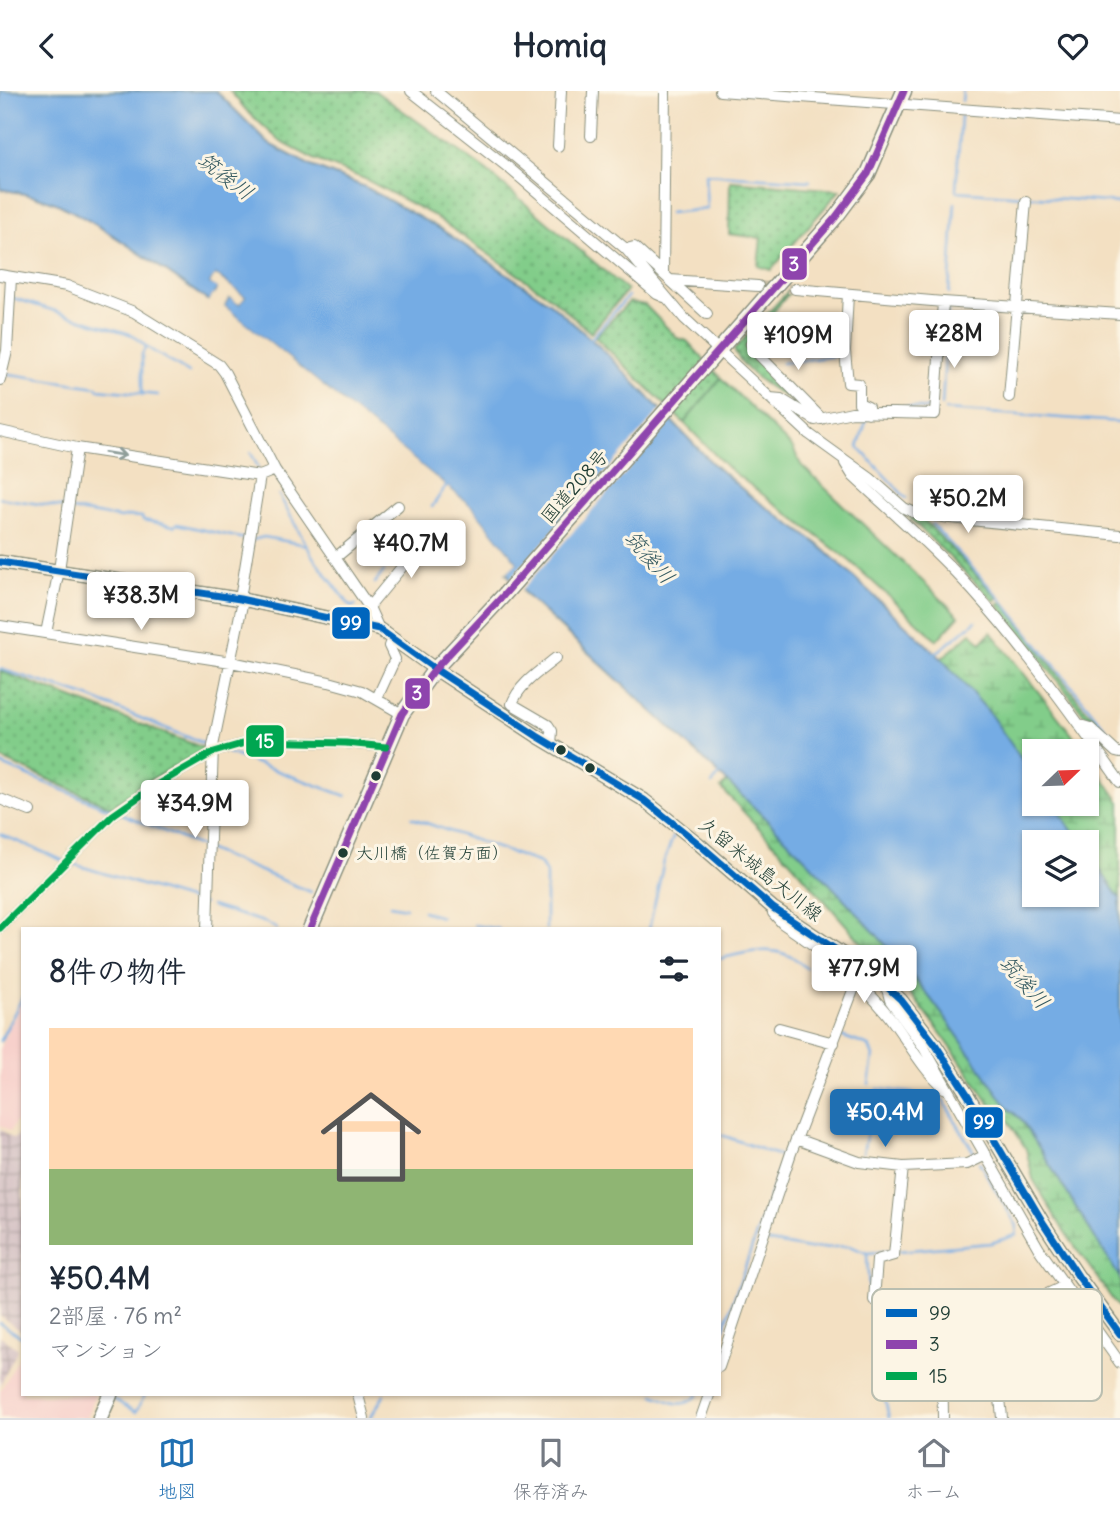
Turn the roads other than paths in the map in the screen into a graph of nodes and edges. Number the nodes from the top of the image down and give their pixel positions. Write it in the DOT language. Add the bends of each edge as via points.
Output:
graph roads {
  1 [pos="411,91"];
  2 [pos="436,91"];
  3 [pos="561,91"];
  4 [pos="593,91"];
  5 [pos="665,91"];
  6 [pos="720,91"];
  7 [pos="737,92"];
  8 [pos="777,93"];
  9 [pos="901,98"];
  10 [pos="1120,121"];
  11 [pos="591,136"];
  12 [pos="558,146"];
  13 [pos="1026,202"];
  14 [pos="626,249"];
  15 [pos="0,275"];
  16 [pos="667,277"];
  17 [pos="11,278"];
  18 [pos="758,286"];
  19 [pos="795,289"];
  20 [pos="848,293"];
  21 [pos="668,298"];
  22 [pos="943,302"];
  23 [pos="1016,307"];
  24 [pos="707,314"];
  25 [pos="1120,314"];
  26 [pos="751,344"];
  27 [pos="717,353"];
  28 [pos="0,380"];
  29 [pos="1009,397"];
  30 [pos="769,398"];
  31 [pos="868,413"];
  32 [pos="822,419"];
  33 [pos="0,431"];
  34 [pos="77,448"];
  35 [pos="843,460"];
  36 [pos="275,470"];
  37 [pos="260,476"];
  38 [pos="398,506"];
  39 [pos="429,534"];
  40 [pos="1120,535"];
  41 [pos="335,558"];
  42 [pos="0,562"];
  43 [pos="59,570"];
  44 [pos="241,599"];
  45 [pos="369,607"];
  46 [pos="0,626"];
  47 [pos="379,629"];
  48 [pos="46,632"];
  49 [pos="392,639"];
  50 [pos="556,658"];
  51 [pos="231,662"];
  52 [pos="435,669"];
  53 [pos="377,698"];
  54 [pos="402,714"];
  55 [pos="1080,725"];
  56 [pos="551,744"];
  57 [pos="386,747"];
  58 [pos="214,752"];
  59 [pos="1120,753"];
  60 [pos="1120,782"];
  61 [pos="0,799"];
  62 [pos="30,811"];
  63 [pos="773,908"];
  64 [pos="207,927"];
  65 [pos="311,927"];
  66 [pos="0,928"];
  67 [pos="857,980"];
  68 [pos="886,985"];
  69 [pos="779,1028"];
  70 [pos="834,1043"];
  71 [pos="945,1089"];
  72 [pos="796,1139"];
  73 [pos="986,1155"];
  74 [pos="903,1167"];
  75 [pos="1064,1286"];
  76 [pos="875,1289"];
  77 [pos="1058,1289"];
  78 [pos="1066,1289"];
  79 [pos="1087,1289"];
  80 [pos="1102,1309"];
  81 [pos="1120,1334"];
  82 [pos="1102,1338"];
  83 [pos="721,1363"];
  84 [pos="1120,1363"];
  85 [pos="110,1396"];
  86 [pos="358,1396"];
  87 [pos="709,1396"];
  88 [pos="100,1418"];
  89 [pos="364,1418"];
  90 [pos="701,1418"];
  1 -- 21 [label="street" via="657,294"];
  2 -- 14 [label="street"];
  3 -- 12 [label="street"];
  4 -- 11 [label="street"];
  5 -- 16 [label="street"];
  6 -- 7 [label="street"];
  7 -- 8 [label="street"];
  8 -- 9 [label="street"];
  9 -- 10 [label="street"];
  9 -- 27 [label="highway, 国道208号" via="868,174"];
  13 -- 23 [label="street"];
  14 -- 16 [label="street" via="634,247"];
  14 -- 21 [label="street"];
  15 -- 17 [label="street"];
  16 -- 18 [label="street"];
  16 -- 24 [label="street"];
  17 -- 28 [label="street" via="7,351"];
  17 -- 36 [label="street" via="67,286 134,313 219,365"];
  19 -- 20 [label="street"];
  20 -- 22 [label="street"];
  20 -- 31 [label="street" via="848,383 859,384 859,403"];
  21 -- 27 [label="street"];
  22 -- 23 [label="street"];
  22 -- 31 [label="street" via="935,414"];
  23 -- 25 [label="street"];
  23 -- 29 [label="street"];
  26 -- 32 [label="street"];
  27 -- 30 [label="street"];
  27 -- 52 [label="highway, 国道208号"];
  30 -- 32 [label="street" via="781,399 815,420"];
  30 -- 35 [label="street"];
  31 -- 32 [label="street"];
  33 -- 34 [label="street"];
  34 -- 37 [label="street, one-way"];
  34 -- 43 [label="street"];
  35 -- 40 [label="street" via="913,512"];
  35 -- 55 [label="street" via="853,477 971,589"];
  36 -- 37 [label="street"];
  36 -- 41 [label="street"];
  37 -- 44 [label="street"];
  38 -- 41 [label="street"];
  39 -- 45 [label="street"];
  41 -- 45 [label="street"];
  42 -- 43 [label="main road"];
  43 -- 44 [label="main road"];
  43 -- 48 [label="street"];
  44 -- 47 [label="main road"];
  44 -- 51 [label="street"];
  45 -- 47 [label="street"];
  46 -- 48 [label="street"];
  47 -- 49 [label="main road, 久留米城島大川線"];
  48 -- 51 [label="street"];
  49 -- 52 [label="main road, 久留米城島大川線"];
  49 -- 53 [label="street" via="389,646 396,659"];
  50 -- 56 [label="street" via="527,682 512,703 548,725"];
  51 -- 53 [label="street" via="329,682"];
  51 -- 58 [label="street"];
  52 -- 54 [label="highway, 国道208号"];
  52 -- 56 [label="main road, 久留米城島大川線"];
  53 -- 54 [label="street"];
  54 -- 57 [label="highway, 国道208号"];
  55 -- 59 [label="street"];
  55 -- 60 [label="street"];
  56 -- 63 [label="main road, 久留米城島大川線" via="644,800"];
  57 -- 58 [label="street" via="252,741"];
  57 -- 65 [label="highway, 国道208号"];
  58 -- 64 [label="street"];
  58 -- 66 [label="street" via="113,815"];
  61 -- 62 [label="street"];
  63 -- 67 [label="street" via="782,923"];
  63 -- 68 [label="main road, 久留米城島大川線"];
  67 -- 70 [label="street"];
  67 -- 71 [label="street"];
  68 -- 71 [label="street" via="890,1000 923,1046"];
  68 -- 79 [label="main road, 久留米城島大川線" via="935,1044"];
  69 -- 70 [label="street"];
  70 -- 72 [label="street"];
  71 -- 73 [label="street"];
  72 -- 74 [label="street" via="859,1162"];
  72 -- 83 [label="street" via="744,1311"];
  73 -- 74 [label="street" via="967,1164"];
  73 -- 75 [label="street"];
  74 -- 76 [label="street" via="895,1251 877,1260"];
  75 -- 77 [label="street"];
  75 -- 78 [label="street"];
  80 -- 81 [label="main road, 久留米城島大川線"];
  82 -- 84 [label="street"];
  85 -- 88 [label="highway"];
  86 -- 89 [label="street"];
  87 -- 90 [label="street"];
}
